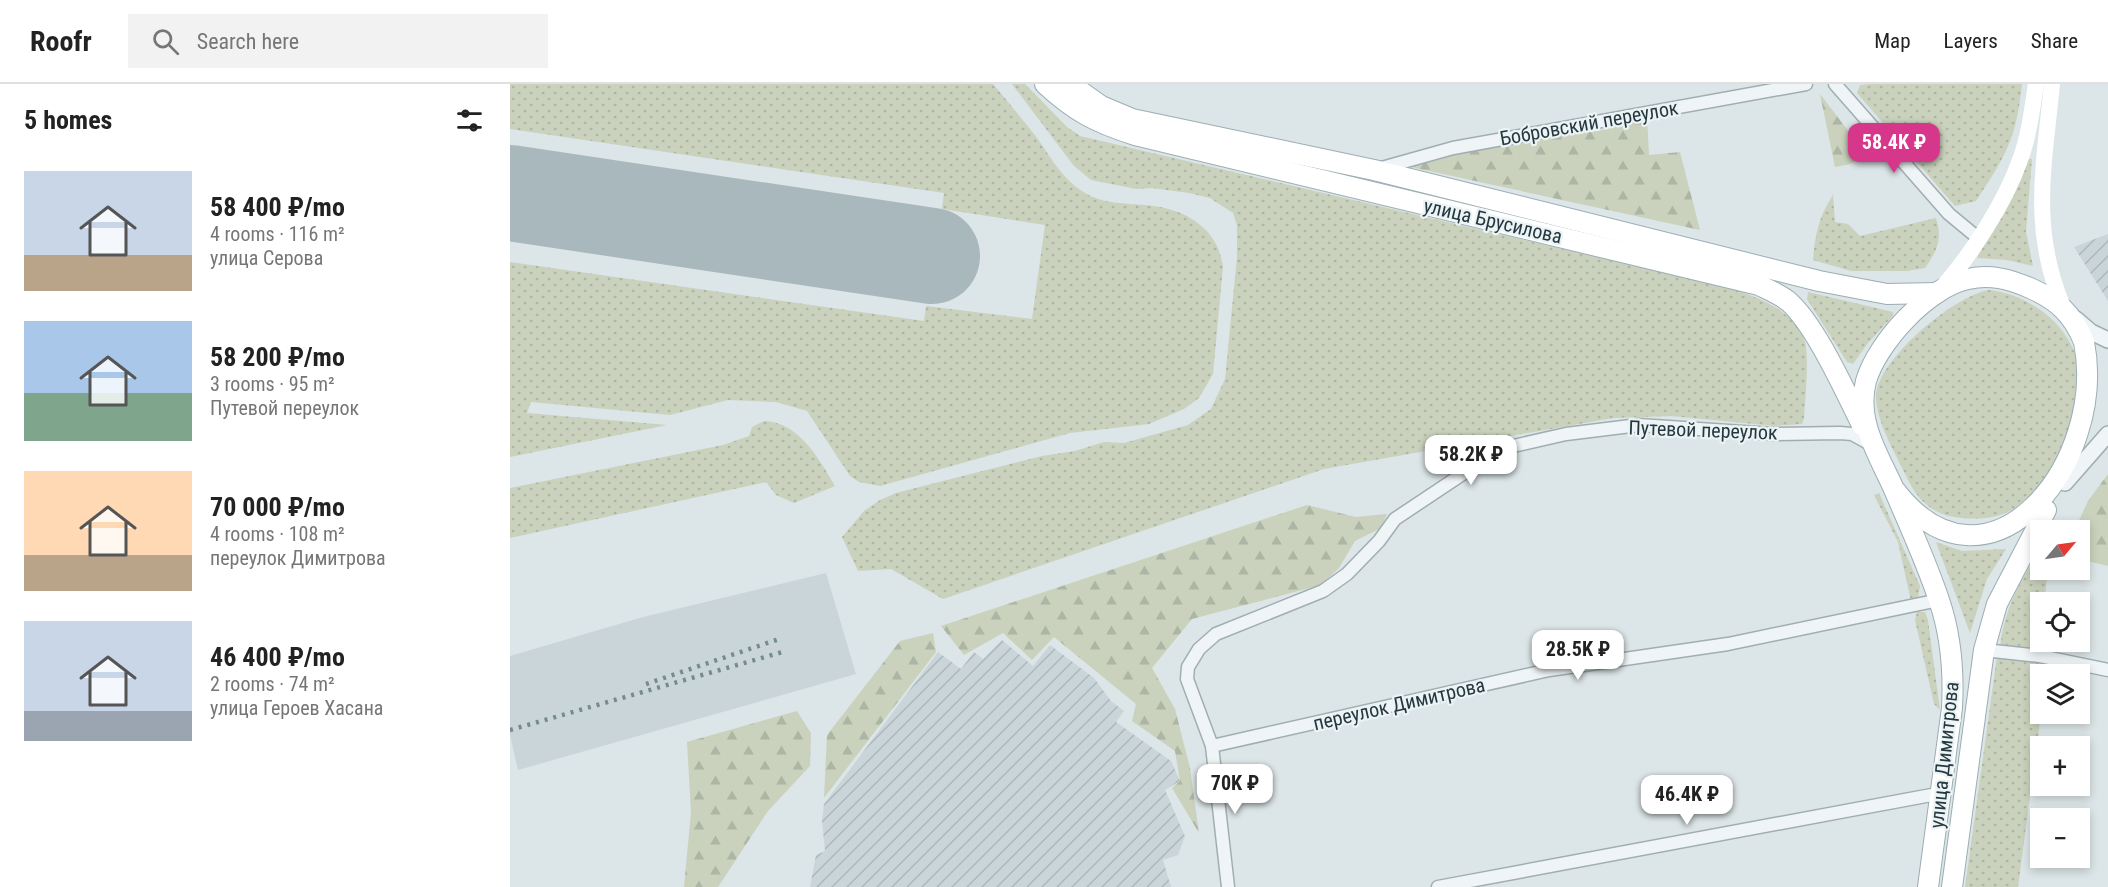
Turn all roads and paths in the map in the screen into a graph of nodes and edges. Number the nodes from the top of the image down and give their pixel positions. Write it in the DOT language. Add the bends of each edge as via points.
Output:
graph roads {
  1 [pos="1046,84"];
  2 [pos="1070,84"];
  3 [pos="1806,84"];
  4 [pos="1835,84"];
  5 [pos="2036,84"];
  6 [pos="2052,84"];
  7 [pos="1374,170"];
  8 [pos="1978,238"];
  9 [pos="1939,291"];
  10 [pos="2066,310"];
  11 [pos="2108,340"];
  12 [pos="2108,434"];
  13 [pos="1872,445"];
  14 [pos="2065,483"];
  15 [pos="1894,489"];
  16 [pos="2051,500"];
  17 [pos="1939,600"];
  18 [pos="1984,650"];
  19 [pos="2108,670"];
  20 [pos="1212,746"];
  21 [pos="1942,793"];
  22 [pos="1228,887"];
  23 [pos="1438,887"];
  24 [pos="1928,887"];
  25 [pos="1952,887"];
  1 -- 13 [label="main road, улица Брусилова" via="1069,106 1099,124 1135,135 1759,285 1787,300 1796,310"];
  2 -- 7 [label="main road, улица Брусилова" via="1101,106 1132,119"];
  3 -- 7 [label="street, Бобровский переулок" via="1453,148"];
  4 -- 8 [label="street" via="1949,213"];
  5 -- 8 [label="main road, улица Димитрова" via="2031,125 2020,162"];
  6 -- 10 [label="main road, улица Димитрова" via="2043,168 2042,226 2050,274"];
  7 -- 9 [label="main road, улица Брусилова" via="1838,286 1887,294"];
  8 -- 9 [label="main road, улица Димитрова"];
  9 -- 10 [label="main road, улица Димитрова" via="1969,278 2001,278 2040,293"];
  9 -- 13 [label="main road, улица Димитрова" via="1901,325 1873,363 1864,398"];
  10 -- 11 [label="street" via="2083,326"];
  10 -- 14 [label="main road, улица Димитрова" via="2080,332 2093,369 2095,399 2087,444"];
  12 -- 14 [label="street"];
  13 -- 15 [label="main road, улица Димитрова"];
  13 -- 20 [label="street, Путевой переулок" via="1852,434 1773,434 1648,425 1578,432 1500,448 1395,519 1347,574 1323,591 1216,634 1199,649 1188,667 1187,680"];
  14 -- 16 [label="main road, улица Димитрова"];
  15 -- 16 [label="main road, улица Димитрова" via="1923,519 1961,533 2010,528 2030,518"];
  15 -- 17 [label="main road, улица Димитрова"];
  16 -- 18 [label="main road, улица Димитрова" via="1997,604"];
  17 -- 20 [label="street, переулок Димитрова" via="1740,642 1549,670"];
  17 -- 21 [label="main road, улица Димитрова" via="1953,678"];
  18 -- 19 [label="street"];
  18 -- 25 [label="main road, улица Димитрова"];
  20 -- 22 [label="street"];
  21 -- 23 [label="street"];
  21 -- 24 [label="main road, улица Димитрова"];
}
